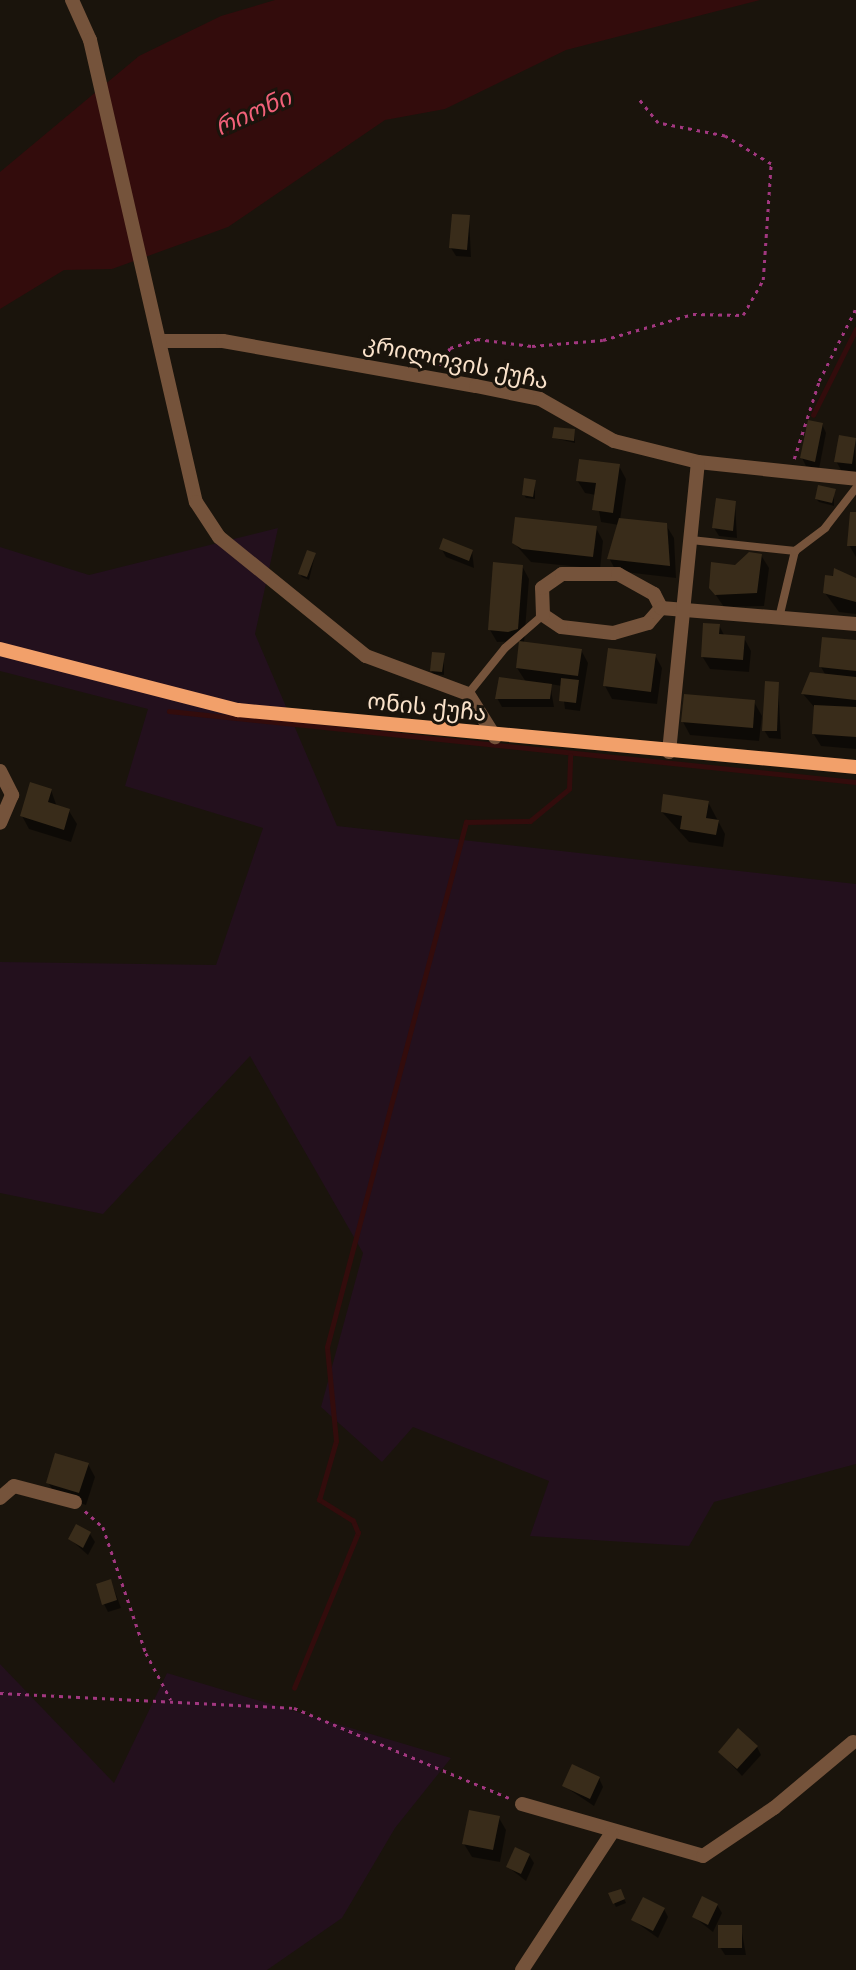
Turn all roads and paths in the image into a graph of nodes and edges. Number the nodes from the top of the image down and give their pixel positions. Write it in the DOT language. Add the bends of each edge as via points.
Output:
graph roads {
  1 [pos="72,0"];
  2 [pos="637,97"];
  3 [pos="856,308"];
  4 [pos="162,341"];
  5 [pos="432,377"];
  6 [pos="698,462"];
  7 [pos="794,473"];
  8 [pos="856,479"];
  9 [pos="856,488"];
  10 [pos="691,540"];
  11 [pos="796,551"];
  12 [pos="661,608"];
  13 [pos="685,611"];
  14 [pos="543,615"];
  15 [pos="779,618"];
  16 [pos="856,624"];
  17 [pos="0,649"];
  18 [pos="468,694"];
  19 [pos="495,737"];
  20 [pos="669,752"];
  21 [pos="856,767"];
  22 [pos="0,771"];
  23 [pos="0,823"];
  24 [pos="0,1498"];
  25 [pos="75,1502"];
  26 [pos="0,1693"];
  27 [pos="171,1700"];
  28 [pos="853,1742"];
  29 [pos="522,1804"];
  30 [pos="611,1834"];
  31 [pos="522,1970"];
  1 -- 4 [label="street" via="90,40"];
  2 -- 5 [label="path" via="658,124 725,136 771,164 763,280 744,315 693,314 603,340 532,346 477,340 450,348"];
  3 -- 7 [label="path" via="819,381 795,444"];
  4 -- 5 [label="street, კრილოვის ქუჩა" via="223,341"];
  4 -- 18 [label="street" via="196,502 219,537 366,656"];
  5 -- 6 [label="street, კრილოვის ქუჩა" via="540,399 614,441"];
  6 -- 7 [label="street, კრილოვის ქუჩა"];
  6 -- 10 [label="street"];
  7 -- 8 [label="street, კრილოვის ქუჩა"];
  9 -- 11 [label="lane" via="825,528"];
  10 -- 11 [label="lane"];
  10 -- 13 [label="street"];
  11 -- 15 [label="lane"];
  12 -- 13 [label="street"];
  12 -- 14 [label="street" via="648,623 613,633 561,627"];
  12 -- 14 [label="street" via="654,594 618,574 562,574 542,588"];
  13 -- 15 [label="street"];
  13 -- 20 [label="street"];
  14 -- 18 [label="lane" via="505,648"];
  15 -- 16 [label="street"];
  17 -- 19 [label="main road, ონის ქუჩა" via="238,710"];
  18 -- 19 [label="street"];
  19 -- 20 [label="main road, ონის ქუჩა"];
  20 -- 21 [label="main road, ონის ქუჩა"];
  22 -- 23 [label="street" via="12,795"];
  24 -- 25 [label="street" via="14,1486"];
  25 -- 27 [label="path" via="103,1527 146,1653"];
  26 -- 27 [label="path"];
  27 -- 29 [label="path" via="294,1708"];
  28 -- 30 [label="street" via="774,1808 703,1856"];
  29 -- 30 [label="street"];
  30 -- 31 [label="street"];
}
